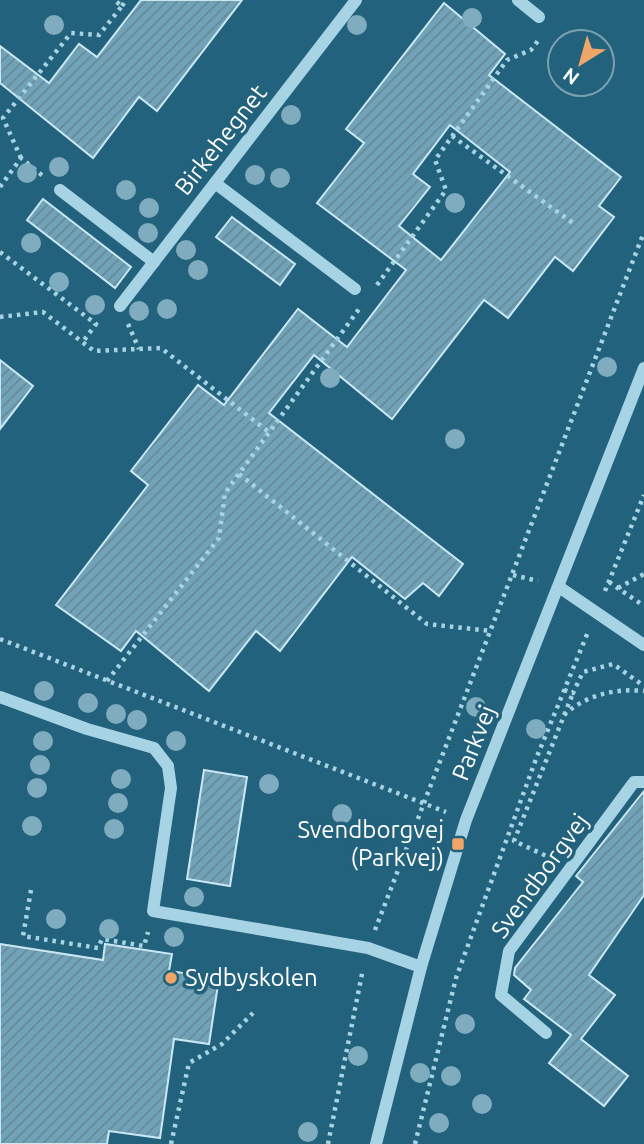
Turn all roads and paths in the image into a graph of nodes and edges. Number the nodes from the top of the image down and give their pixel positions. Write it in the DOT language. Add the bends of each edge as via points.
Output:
graph roads {
  1 [pos="114,0"];
  2 [pos="126,0"];
  3 [pos="356,0"];
  4 [pos="518,0"];
  5 [pos="122,6"];
  6 [pos="539,17"];
  7 [pos="452,136"];
  8 [pos="21,158"];
  9 [pos="215,184"];
  10 [pos="0,187"];
  11 [pos="60,190"];
  12 [pos="573,223"];
  13 [pos="644,232"];
  14 [pos="0,252"];
  15 [pos="154,262"];
  16 [pos="375,288"];
  17 [pos="355,289"];
  18 [pos="367,298"];
  19 [pos="120,306"];
  20 [pos="0,317"];
  21 [pos="82,343"];
  22 [pos="644,369"];
  23 [pos="270,433"];
  24 [pos="239,474"];
  25 [pos="644,495"];
  26 [pos="644,574"];
  27 [pos="609,582"];
  28 [pos="559,587"];
  29 [pos="618,588"];
  30 [pos="644,606"];
  31 [pos="596,612"];
  32 [pos="491,631"];
  33 [pos="0,639"];
  34 [pos="644,645"];
  35 [pos="107,681"];
  36 [pos="644,688"];
  37 [pos="564,690"];
  38 [pos="573,693"];
  39 [pos="0,696"];
  40 [pos="563,716"];
  41 [pos="644,782"];
  42 [pos="568,870"];
  43 [pos="31,890"];
  44 [pos="153,911"];
  45 [pos="421,967"];
  46 [pos="253,1013"];
  47 [pos="546,1033"];
  48 [pos="171,1144"];
  49 [pos="376,1144"];
  50 [pos="415,1144"];
  1 -- 5 [label="path"];
  2 -- 5 [label="path"];
  3 -- 9 [label="street, Birkehegnet"];
  4 -- 6 [label="street"];
  5 -- 8 [label="path" via="99,36 72,33 3,118"];
  6 -- 7 [label="path" via="550,26 531,50 507,60"];
  7 -- 12 [label="path"];
  7 -- 16 [label="path" via="435,160 446,190"];
  8 -- 10 [label="path"];
  8 -- 11 [label="path"];
  9 -- 15 [label="street, Birkehegnet"];
  9 -- 17 [label="street"];
  11 -- 15 [label="street"];
  13 -- 32 [label="path"];
  14 -- 21 [label="path" via="96,324"];
  15 -- 19 [label="street, Birkehegnet"];
  18 -- 23 [label="path"];
  20 -- 21 [label="path" via="43,312"];
  21 -- 23 [label="path" via="94,351 161,348"];
  22 -- 28 [label="street, Parkvej"];
  23 -- 24 [label="path"];
  24 -- 32 [label="path" via="426,624"];
  24 -- 35 [label="path" via="225,494 219,538"];
  25 -- 27 [label="path"];
  26 -- 29 [label="path"];
  27 -- 29 [label="path"];
  27 -- 31 [label="path"];
  28 -- 31 [label="street"];
  28 -- 45 [label="street, Parkvej" via="466,820"];
  29 -- 30 [label="path"];
  31 -- 34 [label="street"];
  31 -- 37 [label="path"];
  32 -- 35 [label="path" via="422,804"];
  33 -- 35 [label="path"];
  36 -- 38 [label="path" via="613,664 583,671"];
  36 -- 40 [label="path" via="609,691 574,706"];
  37 -- 38 [label="path"];
  37 -- 50 [label="path" via="457,978"];
  38 -- 40 [label="path"];
  39 -- 44 [label="street" via="154,748 168,766 171,788"];
  40 -- 42 [label="path" via="514,841 548,855"];
  41 -- 42 [label="street, Svendborgvej" via="634,782"];
  42 -- 47 [label="street, Svendborgvej" via="509,951 501,995"];
  43 -- 44 [label="path" via="23,936 98,948 102,939 144,946"];
  44 -- 45 [label="street" via="368,948"];
  45 -- 49 [label="street, Parkvej"];
  46 -- 48 [label="path" via="222,1044 189,1063"];
}
